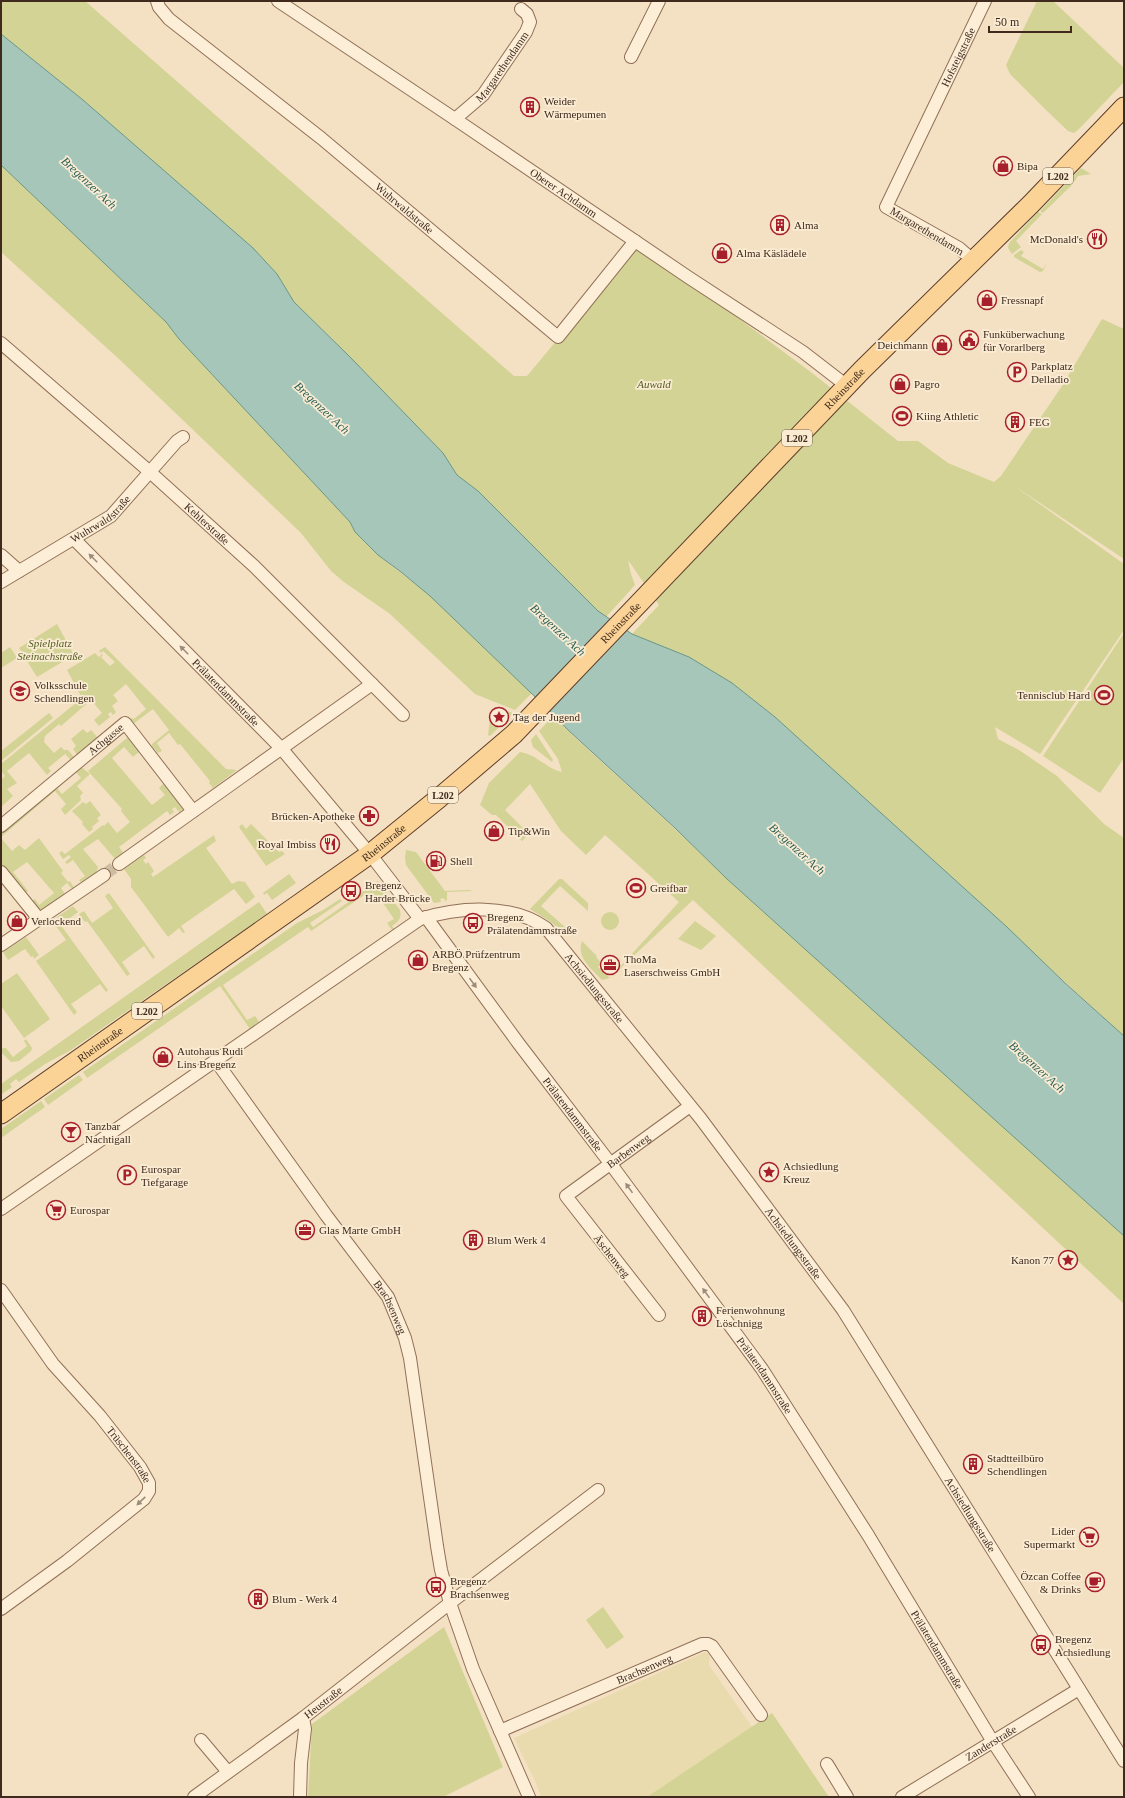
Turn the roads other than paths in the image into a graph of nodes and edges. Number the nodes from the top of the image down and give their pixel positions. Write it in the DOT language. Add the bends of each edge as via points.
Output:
graph roads {
  1 [pos="157,1"];
  2 [pos="278,1"];
  3 [pos="659,1"];
  4 [pos="985,1"];
  5 [pos="521,9"];
  6 [pos="631,57"];
  7 [pos="1124,107"];
  8 [pos="931,113"];
  9 [pos="455,119"];
  10 [pos="635,241"];
  11 [pos="974,261"];
  12 [pos="1,343"];
  13 [pos="847,386"];
  14 [pos="183,437"];
  15 [pos="150,472"];
  16 [pos="74,539"];
  17 [pos="1,555"];
  18 [pos="19,571"];
  19 [pos="1,582"];
  20 [pos="372,684"];
  21 [pos="403,715"];
  22 [pos="281,748"];
  23 [pos="193,811"];
  24 [pos="1,826"];
  25 [pos="370,854"];
  26 [pos="119,864"];
  27 [pos="1,872"];
  28 [pos="104,875"];
  29 [pos="423,918"];
  30 [pos="39,919"];
  31 [pos="1,945"];
  32 [pos="216,1061"];
  33 [pos="690,1106"];
  34 [pos="1,1114"];
  35 [pos="610,1163"];
  36 [pos="566,1196"];
  37 [pos="3,1203"];
  38 [pos="1,1290"];
  39 [pos="659,1316"];
  40 [pos="598,1490"];
  41 [pos="450,1603"];
  42 [pos="1,1609"];
  43 [pos="1079,1689"];
  44 [pos="761,1716"];
  45 [pos="303,1718"];
  46 [pos="500,1731"];
  47 [pos="201,1740"];
  48 [pos="992,1742"];
  49 [pos="1124,1761"];
  50 [pos="827,1764"];
  51 [pos="228,1772"];
  52 [pos="194,1797"];
  53 [pos="300,1797"];
  54 [pos="529,1797"];
  55 [pos="847,1797"];
  56 [pos="902,1797"];
  57 [pos="1029,1797"];
  1 -- 10 [label="street, Wuhrwaldstraße" via="169,19 321,138 558,336"];
  2 -- 9 [label="street, Oberer Achdamm"];
  3 -- 6 [label="street"];
  4 -- 8 [label="street, Hofsteigstraße"];
  5 -- 9 [label="street, Margarethendamm" via="528,14 530,22 526,32 483,95"];
  7 -- 11 [label="main road, Rheinstraße / L202"];
  8 -- 11 [label="street, Margarethendamm" via="886,207 959,248"];
  9 -- 10 [label="street, Oberer Achdamm"];
  10 -- 13 [label="street, Oberer Achdamm" via="803,352"];
  11 -- 13 [label="main road, Rheinstraße / L202"];
  12 -- 15 [label="street, Kehlerstraße"];
  13 -- 25 [label="main road, Rheinstraße / L202" via="522,726"];
  14 -- 15 [label="street, Wuhrwaldstraße"];
  15 -- 16 [label="street, Wuhrwaldstraße" via="112,516"];
  15 -- 20 [label="street, Kehlerstraße" via="254,566"];
  16 -- 18 [label="street, Wuhrwaldstraße"];
  22 -- 16 [label="street, Prälatendammstraße, one-way"];
  17 -- 18 [label="street"];
  18 -- 19 [label="street, Wuhrwaldstraße"];
  20 -- 21 [label="street, Kehlerstraße"];
  20 -- 22 [label="street"];
  22 -- 23 [label="street"];
  22 -- 25 [label="street, Prälatendammstraße"];
  23 -- 24 [label="street, Achgasse" via="125,723"];
  23 -- 26 [label="street"];
  25 -- 29 [label="street"];
  25 -- 34 [label="main road, Rheinstraße / L202"];
  27 -- 30 [label="street"];
  28 -- 30 [label="street"];
  29 -- 32 [label="street"];
  29 -- 33 [label="street, Achsiedlungsstraße" via="444,913 496,910 518,914 546,928"];
  29 -- 35 [label="street, Prälatendammstraße, one-way"];
  30 -- 31 [label="street"];
  32 -- 37 [label="street"];
  32 -- 41 [label="street, Brachsenweg" via="388,1297 393,1308 410,1358 437,1546"];
  33 -- 35 [label="street, Barbenweg"];
  33 -- 43 [label="street, Achsiedlungsstraße" via="843,1310"];
  35 -- 36 [label="street, Barbenweg"];
  48 -- 35 [label="street, Prälatendammstraße, one-way" via="868,1535 762,1369"];
  36 -- 39 [label="street, Äschenweg"];
  38 -- 42 [label="street, Trüschenstraße, one-way" via="53,1364 100,1416 140,1467 149,1484 149,1491 144,1498 67,1561"];
  40 -- 41 [label="street"];
  41 -- 45 [label="street, Heustraße"];
  41 -- 46 [label="street, Brachsenweg" via="473,1669"];
  43 -- 48 [label="street, Zanderstraße"];
  43 -- 49 [label="street, Achsiedlungsstraße"];
  44 -- 46 [label="street, Brachsenweg" via="712,1646 702,1644"];
  45 -- 51 [label="street, Heustraße"];
  45 -- 53 [label="street" via="305,1729"];
  46 -- 54 [label="street, Brachsenweg"];
  47 -- 51 [label="street"];
  48 -- 56 [label="street, Zanderstraße"];
  48 -- 57 [label="street, Prälatendammstraße"];
  50 -- 55 [label="street"];
  51 -- 52 [label="street, Heustraße"];
}
